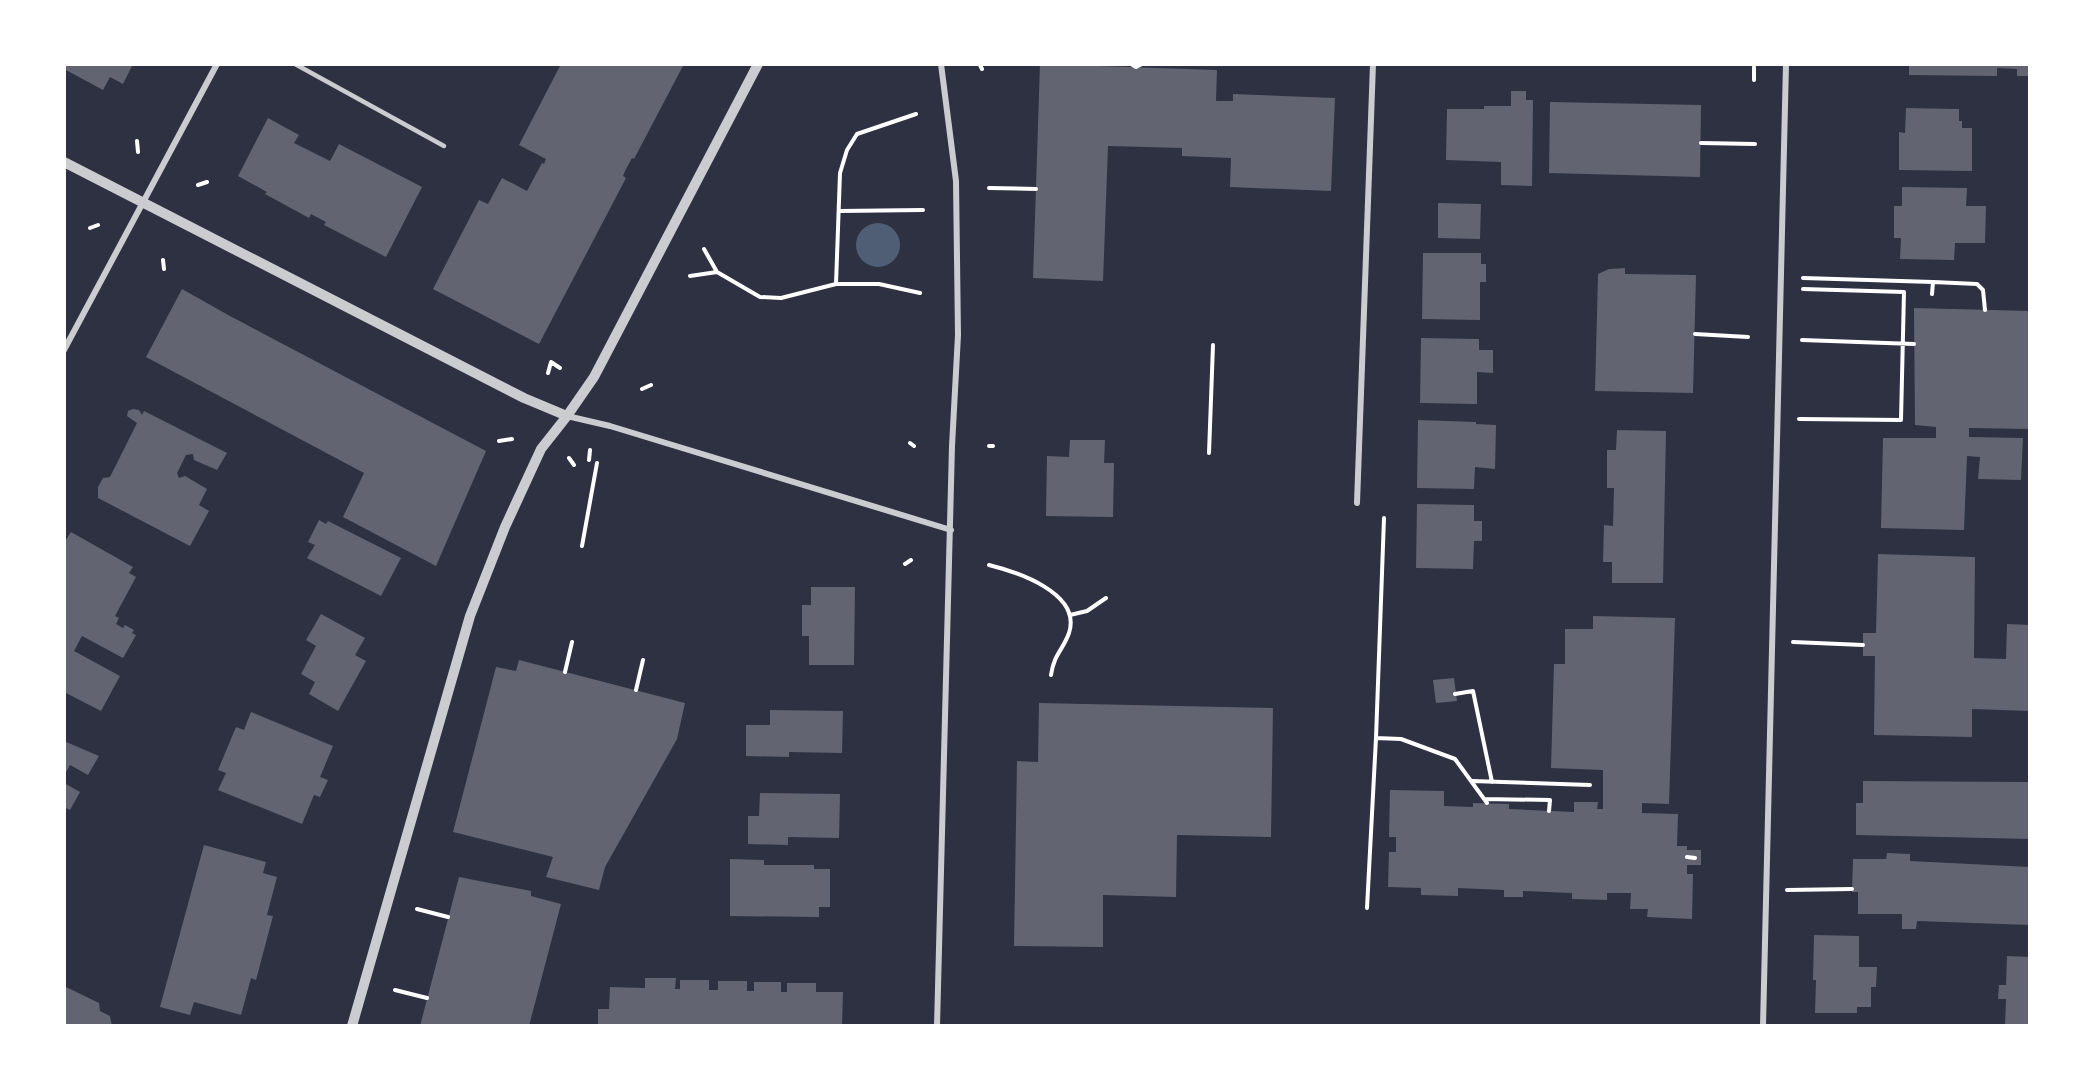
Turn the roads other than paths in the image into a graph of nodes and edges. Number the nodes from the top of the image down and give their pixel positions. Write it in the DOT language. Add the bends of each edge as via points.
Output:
graph roads {
  1 [pos="217,64"];
  2 [pos="294,64"];
  3 [pos="758,64"];
  4 [pos="941,64"];
  5 [pos="1373,64"];
  6 [pos="1786,64"];
  7 [pos="444,146"];
  8 [pos="64,162"];
  9 [pos="142,203"];
  10 [pos="64,350"];
  11 [pos="567,417"];
  12 [pos="1357,503"];
  13 [pos="951,530"];
  14 [pos="352,1026"];
  15 [pos="937,1026"];
  16 [pos="1764,1026"];
  1 -- 9 [label="street"];
  2 -- 7 [label="lane"];
  3 -- 11 [label="street" via="594,377"];
  4 -- 13 [label="street" via="956,182 958,335"];
  5 -- 12 [label="street"];
  6 -- 16 [label="street"];
  8 -- 9 [label="street"];
  9 -- 10 [label="street"];
  9 -- 11 [label="street"];
  11 -- 13 [label="street" via="610,426"];
  11 -- 14 [label="street" via="541,449 470,616"];
  13 -- 15 [label="street"];
}
